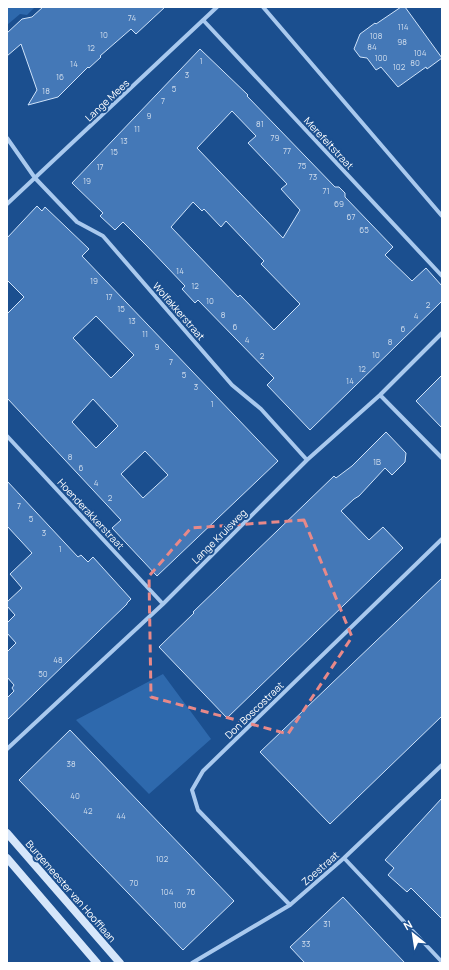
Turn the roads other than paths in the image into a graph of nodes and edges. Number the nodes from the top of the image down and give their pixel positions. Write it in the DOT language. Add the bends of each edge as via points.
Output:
graph roads {
  1 [pos="217,7"];
  2 [pos="263,7"];
  3 [pos="203,20"];
  4 [pos="7,138"];
  5 [pos="35,178"];
  6 [pos="7,204"];
  7 [pos="442,216"];
  8 [pos="442,276"];
  9 [pos="442,333"];
  10 [pos="380,395"];
  11 [pos="7,436"];
  12 [pos="442,458"];
  13 [pos="307,460"];
  14 [pos="442,539"];
  15 [pos="163,604"];
  16 [pos="7,749"];
  17 [pos="442,765"];
  18 [pos="7,833"];
  19 [pos="7,858"];
  20 [pos="344,858"];
  21 [pos="290,905"];
  22 [pos="442,962"];
  23 [pos="97,963"];
  24 [pos="120,963"];
  25 [pos="192,963"];
  1 -- 3 [label="street, Lange Mees"];
  2 -- 7 [label="street"];
  3 -- 5 [label="street, Lange Mees"];
  3 -- 8 [label="street, Merefeltstraat"];
  4 -- 5 [label="street, Wolfakkerstraat"];
  5 -- 6 [label="street, Lange Mees"];
  5 -- 13 [label="street, Wolfakkerstraat" via="77,222 103,236 232,385 261,409"];
  9 -- 10 [label="street, Lange Kruisweg"];
  10 -- 12 [label="street"];
  10 -- 13 [label="street, Lange Kruisweg"];
  11 -- 15 [label="street, Hoenderakkerstraat"];
  13 -- 15 [label="street, Lange Kruisweg"];
  14 -- 21 [label="street, Don Boscostraat" via="202,771 192,790 198,810"];
  15 -- 16 [label="street, Lange Kruisweg"];
  17 -- 20 [label="street, Zoestraat"];
  18 -- 24 [label="main road, Burgemeester van Hoofflaan"];
  19 -- 23 [label="main road"];
  20 -- 21 [label="street, Zoestraat"];
  20 -- 22 [label="street"];
  21 -- 25 [label="street, Zoestraat"];
}
